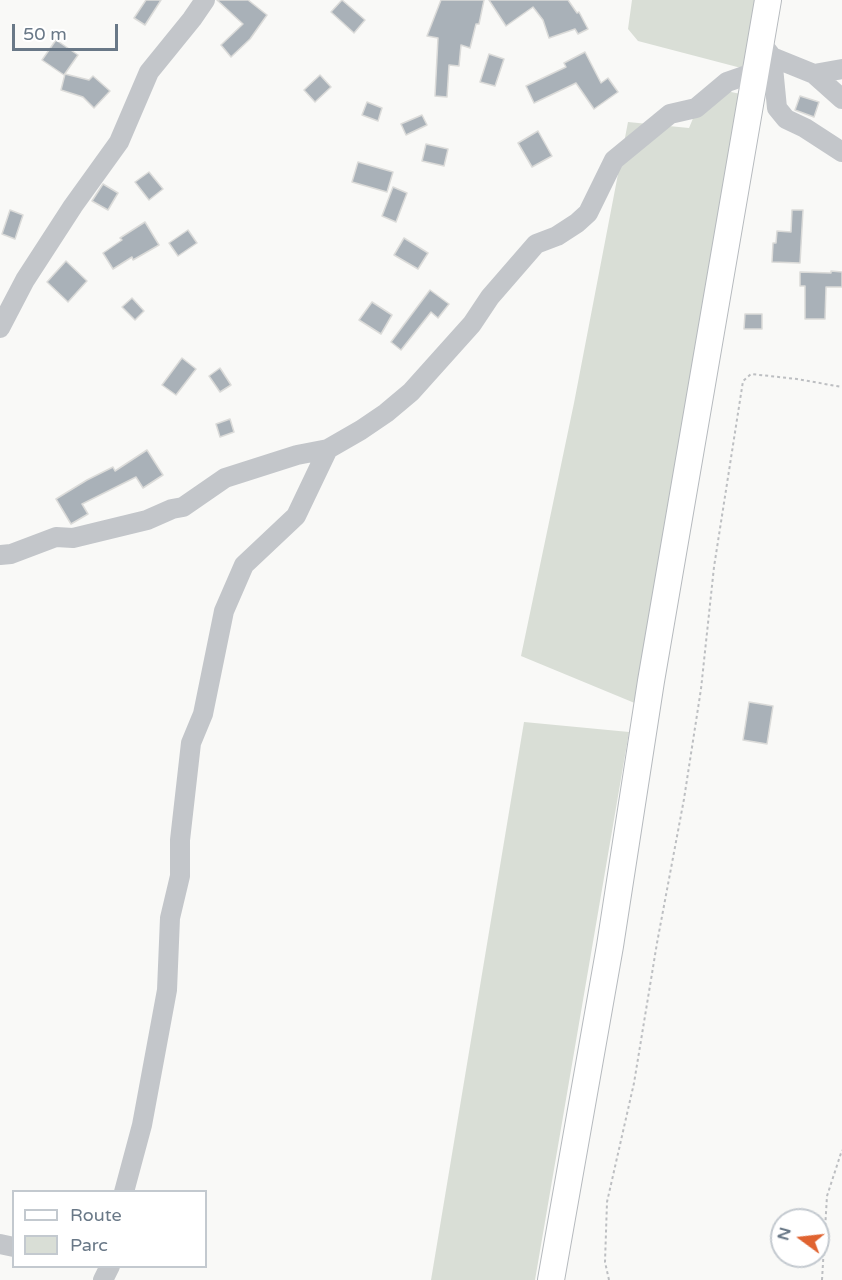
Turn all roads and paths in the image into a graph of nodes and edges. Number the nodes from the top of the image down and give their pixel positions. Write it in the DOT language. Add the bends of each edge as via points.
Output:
graph roads {
  1 [pos="768,0"];
  2 [pos="198,4"];
  3 [pos="763,56"];
  4 [pos="842,69"];
  5 [pos="814,74"];
  6 [pos="842,99"];
  7 [pos="842,152"];
  8 [pos="0,328"];
  9 [pos="842,387"];
  10 [pos="328,448"];
  11 [pos="0,555"];
  12 [pos="842,1150"];
  13 [pos="124,1190"];
  14 [pos="551,1280"];
  15 [pos="609,1280"];
  16 [pos="822,1280"];
  1 -- 3 [label="main road"];
  2 -- 8 [label="street" via="149,72 119,142 25,280"];
  3 -- 5 [label="street"];
  3 -- 7 [label="street" via="780,113"];
  3 -- 10 [label="street" via="750,74 727,82 696,108 670,114 614,160 588,213 557,236 536,244 411,392 386,413"];
  3 -- 14 [label="main road" via="653,669"];
  4 -- 5 [label="street"];
  5 -- 6 [label="street"];
  9 -- 15 [label="path" via="751,374 743,381 684,799 634,1083 607,1202 605,1262"];
  10 -- 11 [label="street" via="225,478 183,507 147,520 73,538 56,537"];
  10 -- 13 [label="street" via="296,516 244,565 224,611 203,714 191,743 180,876 170,918 167,990 142,1125"];
  12 -- 16 [label="path" via="827,1196"];
}
